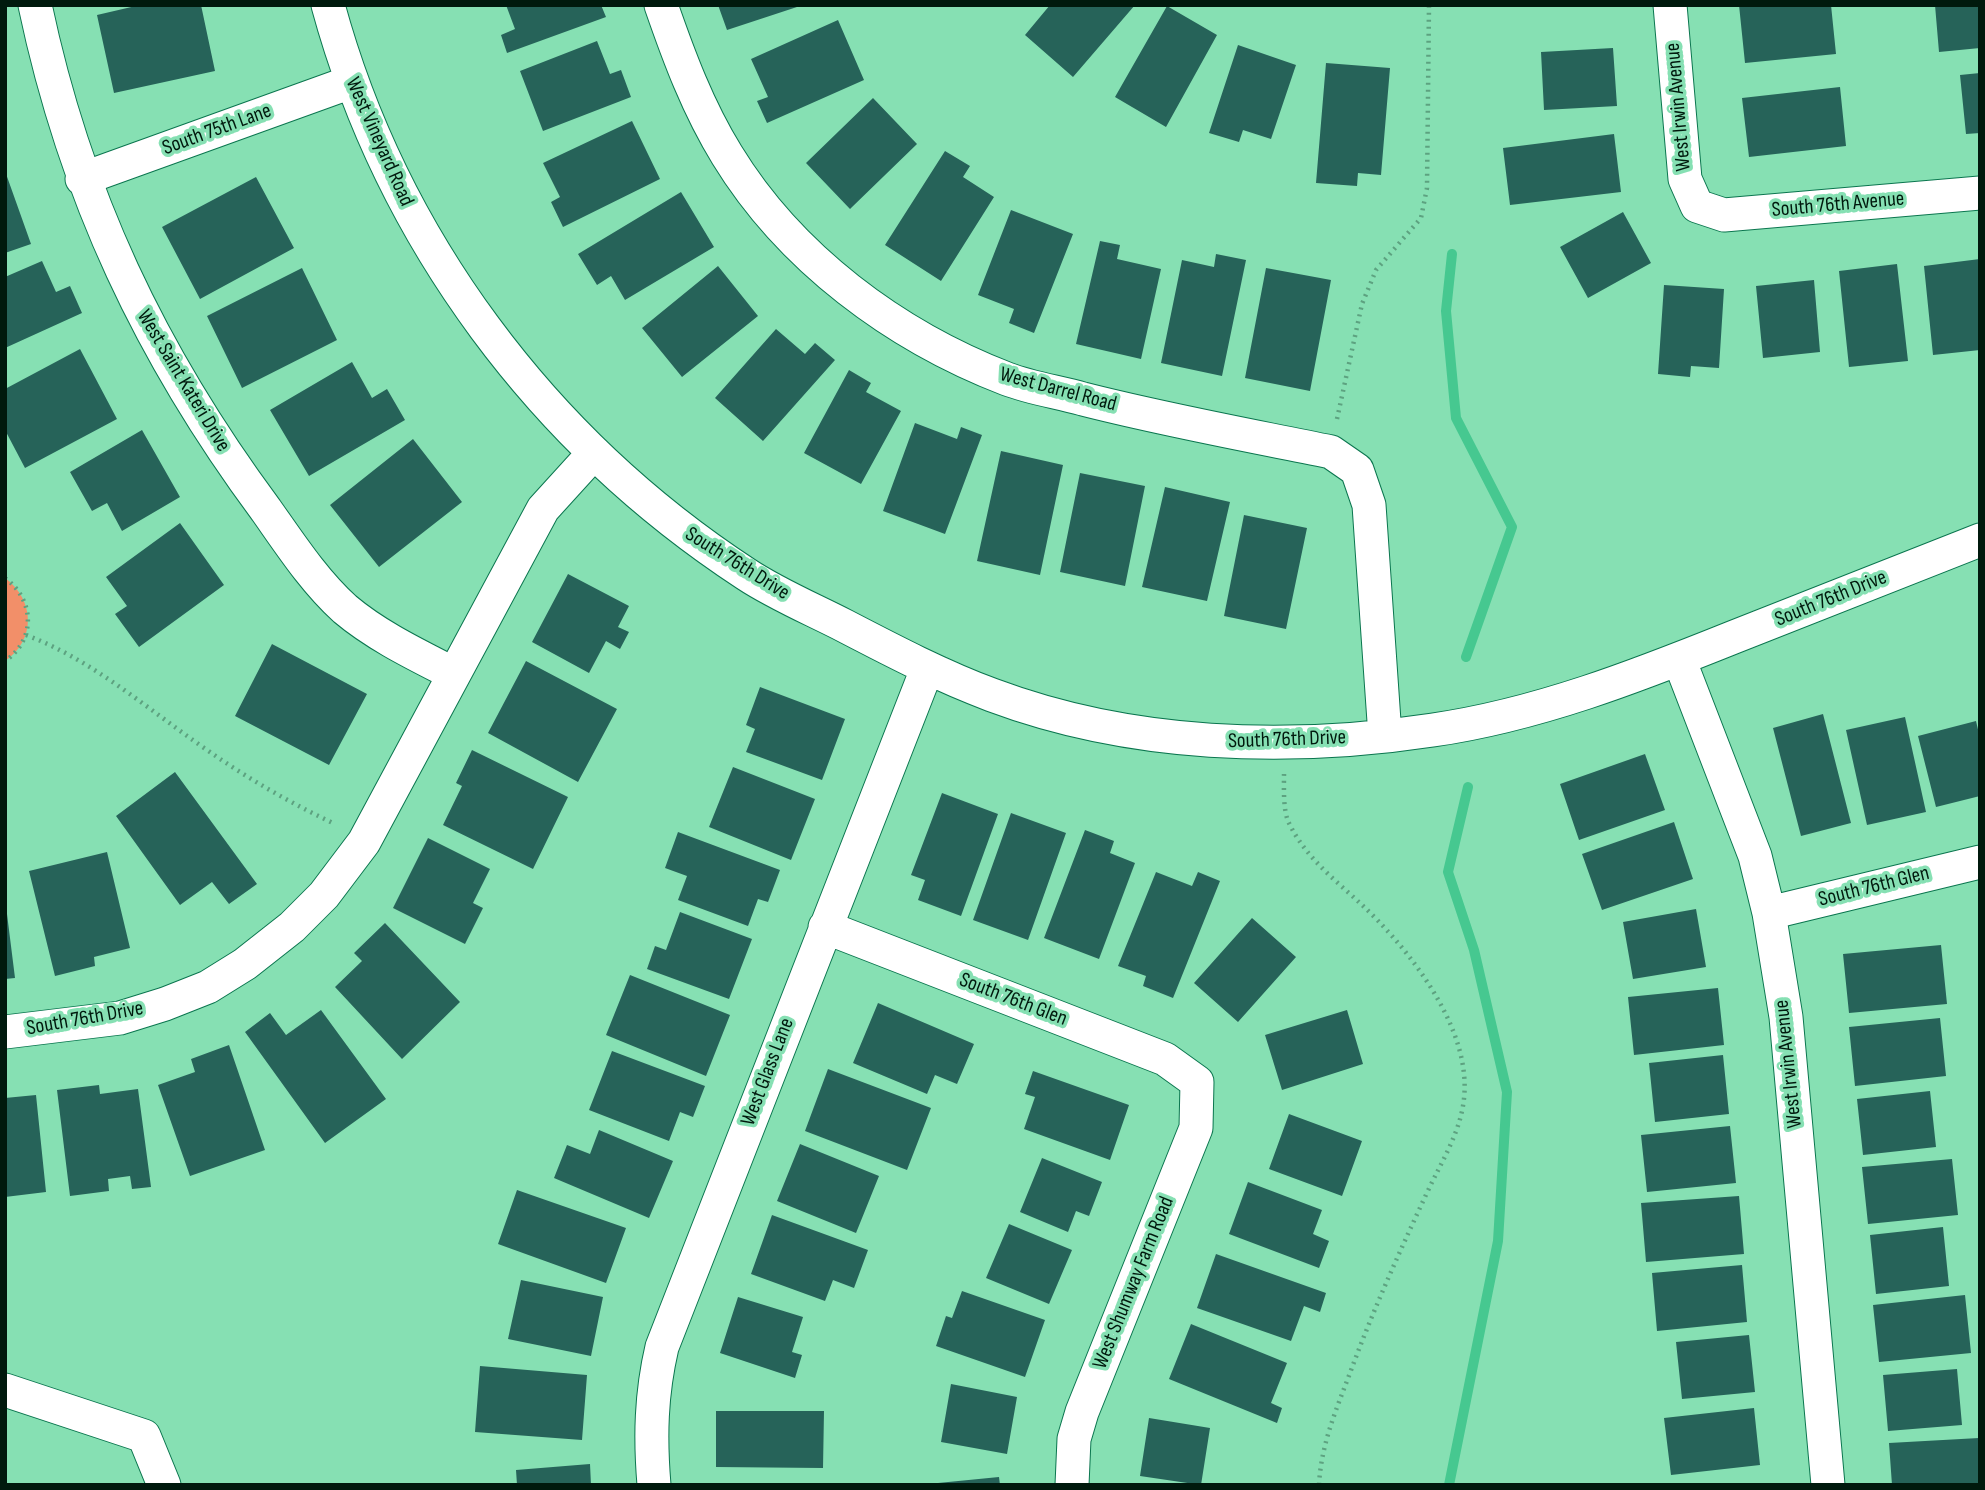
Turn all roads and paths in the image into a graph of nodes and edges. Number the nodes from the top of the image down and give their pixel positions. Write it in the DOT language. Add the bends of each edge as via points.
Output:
graph roads {
  1 [pos="34,5"];
  2 [pos="328,5"];
  3 [pos="661,5"];
  4 [pos="1429,5"];
  5 [pos="1670,5"];
  6 [pos="351,82"];
  7 [pos="82,179"];
  8 [pos="1980,193"];
  9 [pos="1697,206"];
  10 [pos="444,272"];
  11 [pos="1331,452"];
  12 [pos="593,454"];
  13 [pos="1980,540"];
  14 [pos="5,578"];
  15 [pos="26,635"];
  16 [pos="1679,659"];
  17 [pos="5,661"];
  18 [pos="927,669"];
  19 [pos="454,674"];
  20 [pos="1385,736"];
  21 [pos="1283,742"];
  22 [pos="364,842"];
  23 [pos="1980,862"];
  24 [pos="1769,913"];
  25 [pos="825,927"];
  26 [pos="5,1032"];
  27 [pos="1197,1082"];
  28 [pos="5,1390"];
  29 [pos="164,1485"];
  30 [pos="654,1485"];
  31 [pos="1072,1485"];
  32 [pos="1319,1485"];
  33 [pos="1828,1485"];
  1 -- 7 [label="street, West Saint Kateri Drive"];
  2 -- 6 [label="street, West Vineyard Road"];
  3 -- 11 [label="street, West Darrel Road" via="698,102 728,156 771,215 828,272 886,317 929,345 1009,380"];
  4 -- 11 [label="path" via="1427,188 1421,218 1376,270 1362,304"];
  5 -- 9 [label="street, West Irwin Avenue" via="1685,179"];
  6 -- 7 [label="street, South 75th Lane"];
  6 -- 10 [label="street, West Vineyard Road" via="383,158"];
  7 -- 19 [label="street, West Saint Kateri Drive" via="124,280 170,365 208,428 315,577 368,626"];
  8 -- 9 [label="street, South 76th Avenue" via="1724,215"];
  10 -- 12 [label="street, South 76th Drive" via="534,393"];
  11 -- 20 [label="street, West Darrel Road" via="1357,470 1368,505"];
  12 -- 18 [label="street, South 76th Drive" via="666,517 749,577"];
  12 -- 19 [label="street, South 76th Drive" via="543,509"];
  13 -- 16 [label="street, South 76th Drive"];
  14 -- 15 [label="path" via="27,604"];
  15 -- 17 [label="path" via="19,650"];
  15 -- 22 [label="path" via="104,676 260,786"];
  16 -- 20 [label="street, South 76th Drive" via="1507,716"];
  16 -- 24 [label="street, West Irwin Avenue" via="1755,856"];
  18 -- 21 [label="street, South 76th Drive" via="997,697 1094,725 1234,744"];
  18 -- 25 [label="street, West Glass Lane"];
  19 -- 22 [label="street, South 76th Drive"];
  20 -- 21 [label="street, South 76th Drive"];
  21 -- 32 [label="path" via="1287,819 1305,851 1407,952 1454,1034 1466,1096 1462,1122 1408,1234 1329,1426"];
  22 -- 26 [label="street, South 76th Drive" via="324,895 292,927 208,987 120,1018"];
  23 -- 24 [label="street, South 76th Glen"];
  24 -- 33 [label="street, West Irwin Avenue" via="1786,1017"];
  25 -- 27 [label="street, South 76th Glen" via="1166,1059"];
  25 -- 30 [label="street, West Glass Lane" via="662,1347 651,1418"];
  27 -- 31 [label="street, West Shumway Farm Road" via="1196,1128 1082,1412 1074,1439"];
  28 -- 29 [label="street" via="145,1436"];
}
